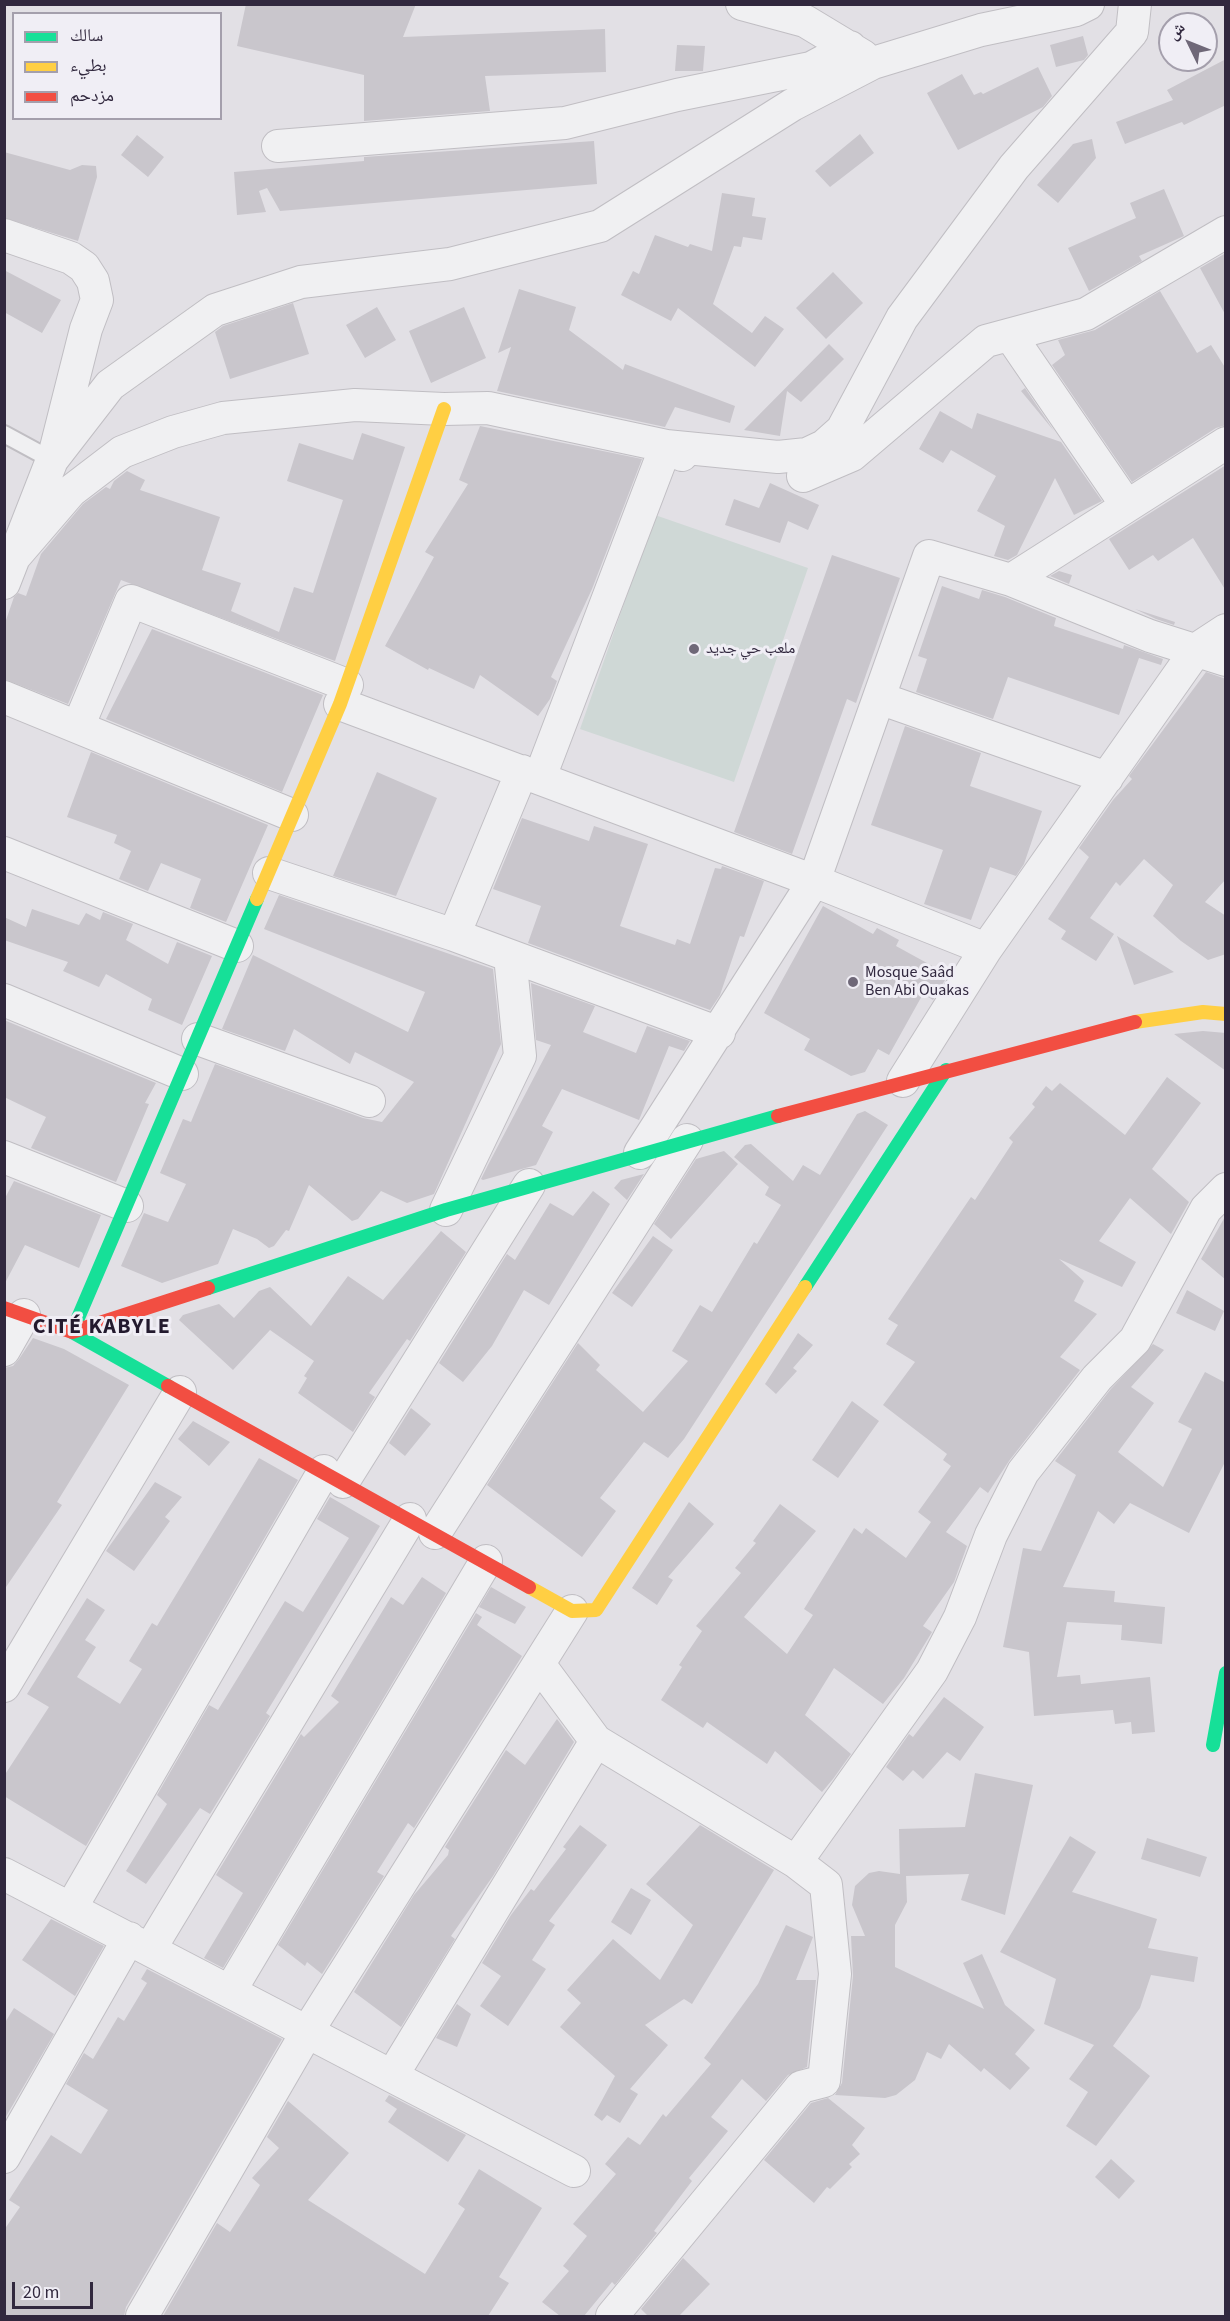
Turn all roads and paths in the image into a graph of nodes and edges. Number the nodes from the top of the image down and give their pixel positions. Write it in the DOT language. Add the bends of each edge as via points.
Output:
graph roads {
  1 [pos="742,4"];
  2 [pos="1088,4"];
  3 [pos="1135,4"];
  4 [pos="862,55"];
  5 [pos="278,146"];
  6 [pos="1226,232"];
  7 [pos="4,235"];
  8 [pos="1010,335"];
  9 [pos="444,409"];
  10 [pos="4,434"];
  11 [pos="1226,443"];
  12 [pos="666,446"];
  13 [pos="52,460"];
  14 [pos="1127,506"];
  15 [pos="8,563"];
  16 [pos="1011,580"];
  17 [pos="1226,630"];
  18 [pos="1211,655"];
  19 [pos="344,694"];
  20 [pos="4,697"];
  21 [pos="879,698"];
  22 [pos="78,727"];
  23 [pos="531,774"];
  24 [pos="1107,778"];
  25 [pos="292,815"];
  26 [pos="4,853"];
  27 [pos="269,873"];
  28 [pos="814,881"];
  29 [pos="454,935"];
  30 [pos="237,946"];
  31 [pos="986,948"];
  32 [pos="510,956"];
  33 [pos="4,1000"];
  34 [pos="1226,1014"];
  35 [pos="719,1033"];
  36 [pos="198,1039"];
  37 [pos="946,1070"];
  38 [pos="182,1074"];
  39 [pos="903,1081"];
  40 [pos="369,1101"];
  41 [pos="687,1140"];
  42 [pos="640,1153"];
  43 [pos="4,1157"];
  44 [pos="530,1185"];
  45 [pos="1226,1189"];
  46 [pos="127,1206"];
  47 [pos="446,1210"];
  48 [pos="14,1312"];
  49 [pos="72,1332"];
  50 [pos="4,1350"];
  51 [pos="180,1392"];
  52 [pos="333,1476"];
  53 [pos="423,1526"];
  54 [pos="486,1561"];
  55 [pos="572,1611"];
  56 [pos="539,1664"];
  57 [pos="1226,1673"];
  58 [pos="4,1686"];
  59 [pos="596,1741"];
  60 [pos="1220,1753"];
  61 [pos="796,1862"];
  62 [pos="4,1874"];
  63 [pos="71,1908"];
  64 [pos="139,1944"];
  65 [pos="230,1991"];
  66 [pos="308,2032"];
  67 [pos="392,2076"];
  68 [pos="4,2157"];
  69 [pos="574,2171"];
  70 [pos="142,2316"];
  71 [pos="612,2316"];
  1 -- 4 [label="street" via="805,21"];
  2 -- 4 [label="street" via="1076,10"];
  3 -- 12 [label="street" via="1132,32 1014,167 902,318 842,430 824,446 807,454 778,457"];
  4 -- 5 [label="street" via="565,123"];
  4 -- 13 [label="street" via="792,105 600,226 450,264 301,282 214,310 110,385"];
  6 -- 8 [label="street" via="1086,314"];
  7 -- 13 [label="street" via="71,258 84,267 93,281 97,300 86,328"];
  8 -- 12 [label="street" via="986,342 852,455 805,476 742,475 698,465"];
  8 -- 14 [label="street"];
  9 -- 12 [label="street" via="488,408"];
  9 -- 15 [label="street" via="355,405 223,418 172,432 122,452 71,490"];
  9 -- 19 [label="street"];
  10 -- 13 [label="lane"];
  11 -- 14 [label="street"];
  12 -- 23 [label="street"];
  13 -- 15 [label="street"];
  14 -- 16 [label="street"];
  16 -- 18 [label="street" via="1150,636"];
  16 -- 21 [label="street" via="929,556"];
  17 -- 18 [label="street"];
  18 -- 24 [label="street"];
  19 -- 22 [label="street" via="132,601"];
  19 -- 23 [label="street"];
  19 -- 25 [label="street"];
  20 -- 22 [label="street"];
  21 -- 24 [label="street"];
  21 -- 28 [label="street"];
  22 -- 25 [label="street"];
  23 -- 28 [label="street"];
  23 -- 29 [label="street"];
  24 -- 31 [label="street"];
  25 -- 27 [label="street"];
  26 -- 30 [label="street"];
  27 -- 29 [label="street"];
  27 -- 30 [label="street"];
  28 -- 31 [label="street"];
  28 -- 35 [label="street"];
  29 -- 32 [label="street"];
  30 -- 36 [label="street"];
  31 -- 39 [label="street"];
  32 -- 35 [label="street"];
  32 -- 47 [label="street" via="520,1056"];
  33 -- 38 [label="street"];
  34 -- 37 [label="street" via="1203,1012 1145,1019"];
  35 -- 42 [label="street"];
  36 -- 38 [label="street"];
  36 -- 40 [label="street"];
  37 -- 39 [label="street"];
  37 -- 55 [label="street" via="596,1610"];
  38 -- 46 [label="street"];
  39 -- 41 [label="street"];
  41 -- 42 [label="street"];
  41 -- 53 [label="street"];
  42 -- 44 [label="street"];
  43 -- 46 [label="street"];
  44 -- 47 [label="street"];
  44 -- 52 [label="street"];
  45 -- 61 [label="street" via="1206,1209 1135,1340 1096,1378 1023,1472 991,1535 960,1617 932,1671"];
  46 -- 49 [label="street"];
  47 -- 49 [label="street"];
  48 -- 49 [label="street"];
  48 -- 50 [label="street"];
  49 -- 51 [label="street"];
  51 -- 52 [label="street"];
  51 -- 58 [label="street"];
  52 -- 53 [label="street"];
  52 -- 63 [label="street"];
  53 -- 54 [label="street"];
  53 -- 64 [label="street"];
  54 -- 55 [label="street"];
  54 -- 65 [label="street"];
  55 -- 56 [label="street"];
  56 -- 59 [label="street"];
  56 -- 66 [label="street"];
  57 -- 60 [label="street"];
  59 -- 61 [label="street"];
  59 -- 67 [label="street"];
  61 -- 71 [label="street" via="826,1885 835,1974 824,2081 801,2087"];
  62 -- 63 [label="street"];
  63 -- 64 [label="street"];
  64 -- 65 [label="street"];
  64 -- 68 [label="street"];
  65 -- 66 [label="street"];
  66 -- 67 [label="street"];
  66 -- 70 [label="street"];
  67 -- 69 [label="street"];
}
